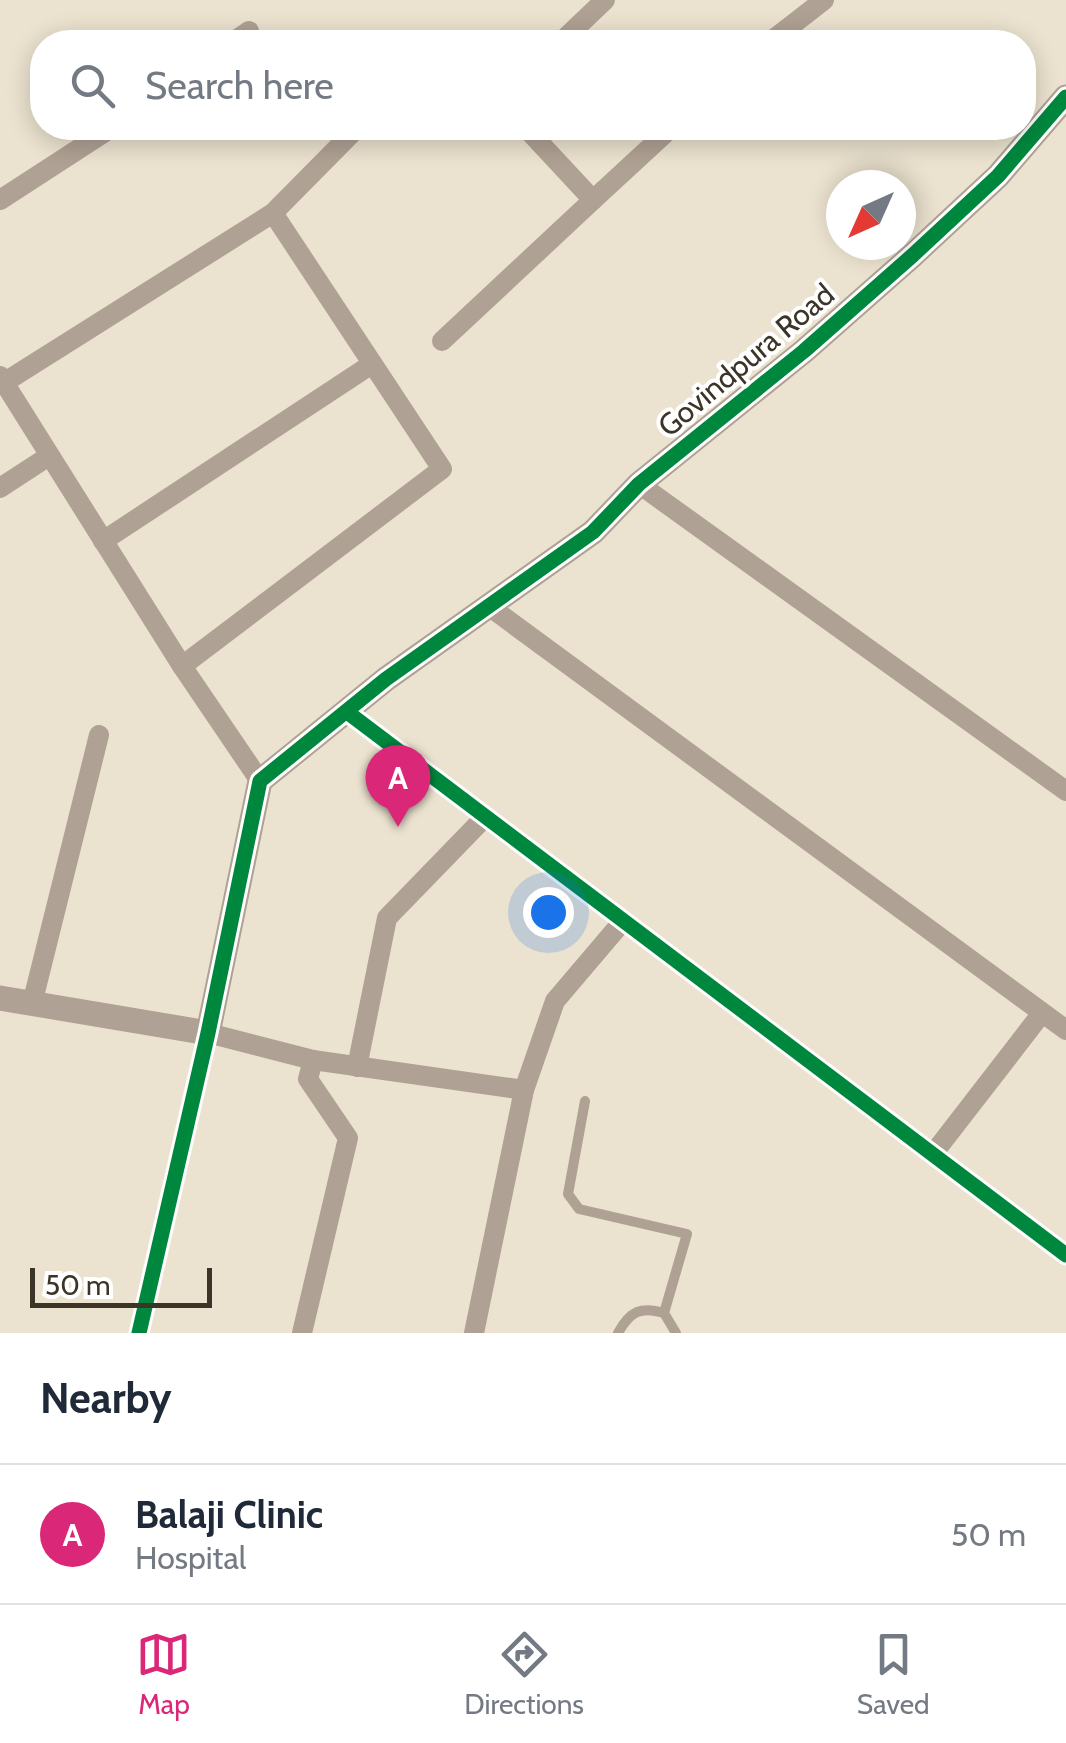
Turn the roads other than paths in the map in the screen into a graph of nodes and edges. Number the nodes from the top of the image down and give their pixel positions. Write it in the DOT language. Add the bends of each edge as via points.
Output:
graph roads {
  1 [pos="606,0"];
  2 [pos="824,0"];
  3 [pos="574,30"];
  4 [pos="785,30"];
  5 [pos="1066,97"];
  6 [pos="1036,132"];
  7 [pos="92,140"];
  8 [pos="344,140"];
  9 [pos="537,140"];
  10 [pos="658,140"];
  11 [pos="1029,140"];
  12 [pos="0,200"];
  13 [pos="593,200"];
  14 [pos="274,213"];
  15 [pos="442,341"];
  16 [pos="372,364"];
  17 [pos="2,379"];
  18 [pos="50,456"];
  19 [pos="638,484"];
  20 [pos="0,488"];
  21 [pos="103,541"];
  22 [pos="490,607"];
  23 [pos="182,666"];
  24 [pos="347,712"];
  25 [pos="98,734"];
  26 [pos="260,781"];
  27 [pos="1066,790"];
  28 [pos="486,816"];
  29 [pos="623,920"];
  30 [pos="0,998"];
  31 [pos="32,1004"];
  32 [pos="1042,1013"];
  33 [pos="1066,1030"];
  34 [pos="208,1034"];
  35 [pos="313,1060"];
  36 [pos="357,1067"];
  37 [pos="524,1090"];
  38 [pos="585,1101"];
  39 [pos="933,1154"];
  40 [pos="1066,1254"];
  41 [pos="664,1313"];
  42 [pos="139,1333"];
  43 [pos="302,1333"];
  44 [pos="474,1333"];
  45 [pos="618,1333"];
  46 [pos="676,1333"];
  1 -- 3 [label="street"];
  2 -- 4 [label="street"];
  5 -- 6 [label="street, Govindpura Road"];
  7 -- 12 [label="street"];
  8 -- 14 [label="street"];
  9 -- 13 [label="street"];
  10 -- 13 [label="street"];
  11 -- 19 [label="street, Govindpura Road" via="913,255"];
  13 -- 15 [label="street"];
  14 -- 16 [label="street"];
  14 -- 17 [label="street"];
  16 -- 21 [label="street"];
  16 -- 23 [label="street" via="442,470"];
  17 -- 18 [label="street"];
  18 -- 20 [label="street"];
  18 -- 21 [label="street"];
  19 -- 22 [label="street, Govindpura Road" via="592,532"];
  19 -- 27 [label="street"];
  21 -- 23 [label="street"];
  22 -- 24 [label="street, Govindpura Road"];
  22 -- 32 [label="street"];
  23 -- 26 [label="street"];
  24 -- 26 [label="street, Govindpura Road"];
  24 -- 28 [label="street"];
  25 -- 31 [label="street"];
  26 -- 34 [label="street"];
  28 -- 29 [label="street"];
  28 -- 36 [label="street" via="387,918"];
  29 -- 37 [label="street" via="555,1002"];
  29 -- 39 [label="street"];
  30 -- 31 [label="street"];
  31 -- 34 [label="street"];
  32 -- 33 [label="street"];
  32 -- 39 [label="street"];
  34 -- 35 [label="street"];
  34 -- 42 [label="street"];
  35 -- 36 [label="street"];
  35 -- 43 [label="street" via="308,1080 348,1138"];
  36 -- 37 [label="street"];
  37 -- 44 [label="street"];
  38 -- 41 [label="lane" via="568,1194 579,1209 687,1234"];
  39 -- 40 [label="street"];
  41 -- 45 [label="lane" via="646,1308 628,1316"];
  41 -- 46 [label="lane"];
}
